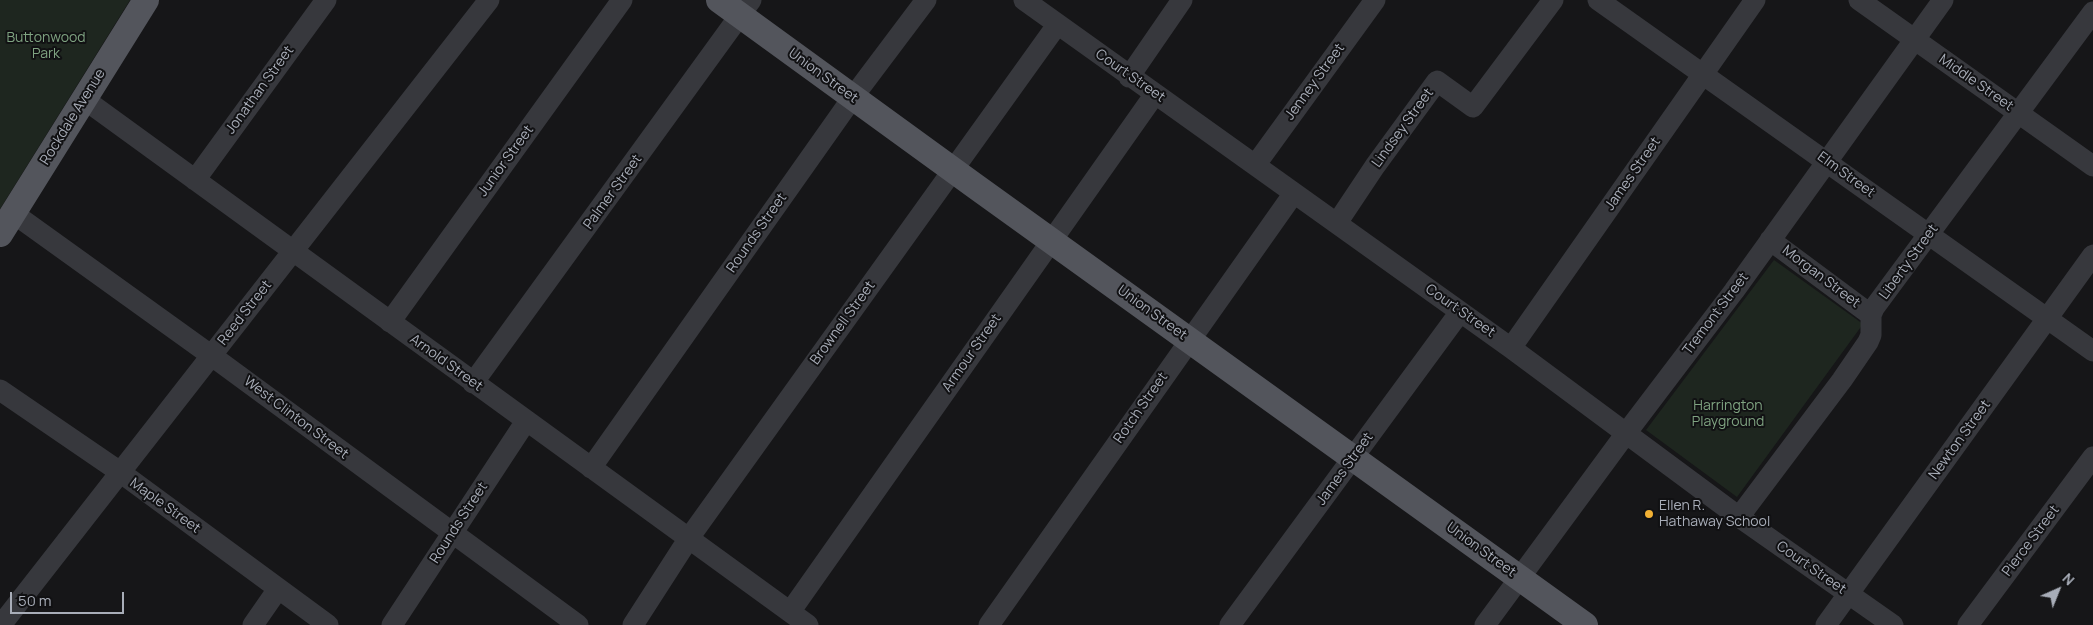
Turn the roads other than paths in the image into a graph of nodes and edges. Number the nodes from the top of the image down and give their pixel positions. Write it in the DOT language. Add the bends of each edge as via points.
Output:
graph roads {
  1 [pos="146,0"];
  2 [pos="326,0"];
  3 [pos="489,0"];
  4 [pos="622,0"];
  5 [pos="719,0"];
  6 [pos="926,0"];
  7 [pos="1024,0"];
  8 [pos="1182,0"];
  9 [pos="1374,0"];
  10 [pos="1553,0"];
  11 [pos="1598,0"];
  12 [pos="1755,0"];
  13 [pos="1859,0"];
  14 [pos="1943,0"];
  15 [pos="746,8"];
  16 [pos="2093,12"];
  17 [pos="1057,25"];
  18 [pos="1914,40"];
  19 [pos="1703,73"];
  20 [pos="1129,77"];
  21 [pos="1154,94"];
  22 [pos="853,98"];
  23 [pos="84,99"];
  24 [pos="2019,114"];
  25 [pos="1828,162"];
  26 [pos="1256,164"];
  27 [pos="2093,166"];
  28 [pos="952,170"];
  29 [pos="195,180"];
  30 [pos="1294,193"];
  31 [pos="1337,223"];
  32 [pos="7,224"];
  33 [pos="1929,234"];
  34 [pos="1770,240"];
  35 [pos="1051,241"];
  36 [pos="293,251"];
  37 [pos="2093,255"];
  38 [pos="1460,312"];
  39 [pos="1871,315"];
  40 [pos="2048,318"];
  41 [pos="390,322"];
  42 [pos="1189,340"];
  43 [pos="1511,348"];
  44 [pos="2093,351"];
  45 [pos="212,356"];
  46 [pos="473,383"];
  47 [pos="0,390"];
  48 [pos="526,421"];
  49 [pos="1627,432"];
  50 [pos="2093,457"];
  51 [pos="1353,458"];
  52 [pos="591,468"];
  53 [pos="120,472"];
  54 [pos="1739,517"];
  55 [pos="452,534"];
  56 [pos="689,538"];
  57 [pos="1520,578"];
  58 [pos="278,589"];
  59 [pos="1849,594"];
  60 [pos="790,612"];
  61 [pos="1,625"];
  62 [pos="253,625"];
  63 [pos="328,625"];
  64 [pos="392,625"];
  65 [pos="578,625"];
  66 [pos="633,625"];
  67 [pos="808,625"];
  68 [pos="989,625"];
  69 [pos="1230,625"];
  70 [pos="1486,625"];
  71 [pos="1585,625"];
  72 [pos="1826,625"];
  73 [pos="1893,625"];
  74 [pos="1968,625"];
  1 -- 23 [label="main road, Rockdale Avenue"];
  2 -- 29 [label="street, Jonathan Street"];
  3 -- 36 [label="street, Reed Street"];
  4 -- 41 [label="street, Junior Street"];
  5 -- 15 [label="main road, Union Street"];
  6 -- 22 [label="street, Rounds Street"];
  7 -- 17 [label="street, Court Street"];
  8 -- 20 [label="street"];
  9 -- 26 [label="street, Jenney Street"];
  10 -- 31 [label="street, Lindsey Street" via="1473,107 1437,81"];
  11 -- 19 [label="street, Elm Street"];
  12 -- 19 [label="street, James Street"];
  13 -- 18 [label="street, Middle Street"];
  14 -- 18 [label="street, Tremont Street"];
  15 -- 22 [label="main road, Union Street"];
  15 -- 46 [label="street, Palmer Street"];
  16 -- 24 [label="street, Liberty Street"];
  17 -- 20 [label="street, Court Street"];
  17 -- 28 [label="street, Brownell Street"];
  18 -- 24 [label="street, Middle Street"];
  18 -- 25 [label="street, Tremont Street"];
  19 -- 25 [label="street, Elm Street"];
  19 -- 43 [label="street, James Street"];
  20 -- 21 [label="street, Court Street"];
  21 -- 26 [label="street, Court Street"];
  21 -- 35 [label="street, Armour Street"];
  22 -- 28 [label="main road, Union Street"];
  22 -- 52 [label="street, Rounds Street"];
  23 -- 29 [label="street, Arnold Street"];
  23 -- 32 [label="main road, Rockdale Avenue"];
  24 -- 27 [label="street, Middle Street"];
  24 -- 33 [label="street, Liberty Street"];
  25 -- 33 [label="street, Elm Street"];
  25 -- 34 [label="street, Tremont Street"];
  26 -- 30 [label="street, Court Street"];
  28 -- 35 [label="main road, Union Street"];
  28 -- 56 [label="street, Brownell Street"];
  29 -- 36 [label="street, Arnold Street"];
  30 -- 31 [label="street, Court Street"];
  30 -- 42 [label="street, Rotch Street"];
  31 -- 38 [label="street, Court Street"];
  32 -- 45 [label="street, West Clinton Street"];
  33 -- 39 [label="street, Liberty Street"];
  33 -- 40 [label="street, Elm Street"];
  34 -- 39 [label="street, Morgan Street"];
  34 -- 49 [label="street, Tremont Street"];
  35 -- 42 [label="main road, Union Street"];
  35 -- 60 [label="street, Armour Street"];
  36 -- 41 [label="street, Arnold Street"];
  36 -- 45 [label="street, Reed Street"];
  37 -- 40 [label="street, Newton Street"];
  38 -- 43 [label="street, Court Street"];
  38 -- 51 [label="street, James Street"];
  39 -- 54 [label="street" via="1868,342"];
  40 -- 44 [label="street, Elm Street"];
  40 -- 59 [label="street, Newton Street"];
  41 -- 46 [label="street, Arnold Street"];
  42 -- 51 [label="main road, Union Street"];
  42 -- 68 [label="street, Rotch Street"];
  43 -- 49 [label="street, Court Street"];
  45 -- 53 [label="street, Reed Street"];
  45 -- 55 [label="street, West Clinton Street"];
  46 -- 48 [label="street, Arnold Street"];
  47 -- 53 [label="street, Maple Street"];
  48 -- 52 [label="street, Arnold Street"];
  48 -- 55 [label="street, Rounds Street"];
  49 -- 54 [label="street, Court Street"];
  49 -- 57 [label="street, Tremont Street"];
  50 -- 74 [label="street, Pierce Street"];
  51 -- 57 [label="main road, Union Street"];
  51 -- 69 [label="street, James Street"];
  52 -- 56 [label="street, Arnold Street"];
  53 -- 58 [label="street, Maple Street"];
  53 -- 61 [label="street, Reed Street"];
  54 -- 59 [label="street, Court Street"];
  55 -- 64 [label="street, Rounds Street"];
  55 -- 65 [label="street, West Clinton Street"];
  56 -- 60 [label="street, Arnold Street"];
  56 -- 66 [label="street, Brownell Street"];
  57 -- 70 [label="street, Tremont Street"];
  57 -- 71 [label="main road, Union Street"];
  58 -- 62 [label="street"];
  58 -- 63 [label="street, Maple Street"];
  59 -- 72 [label="street, Newton Street"];
  59 -- 73 [label="street, Court Street"];
  60 -- 67 [label="street, Arnold Street"];
}
